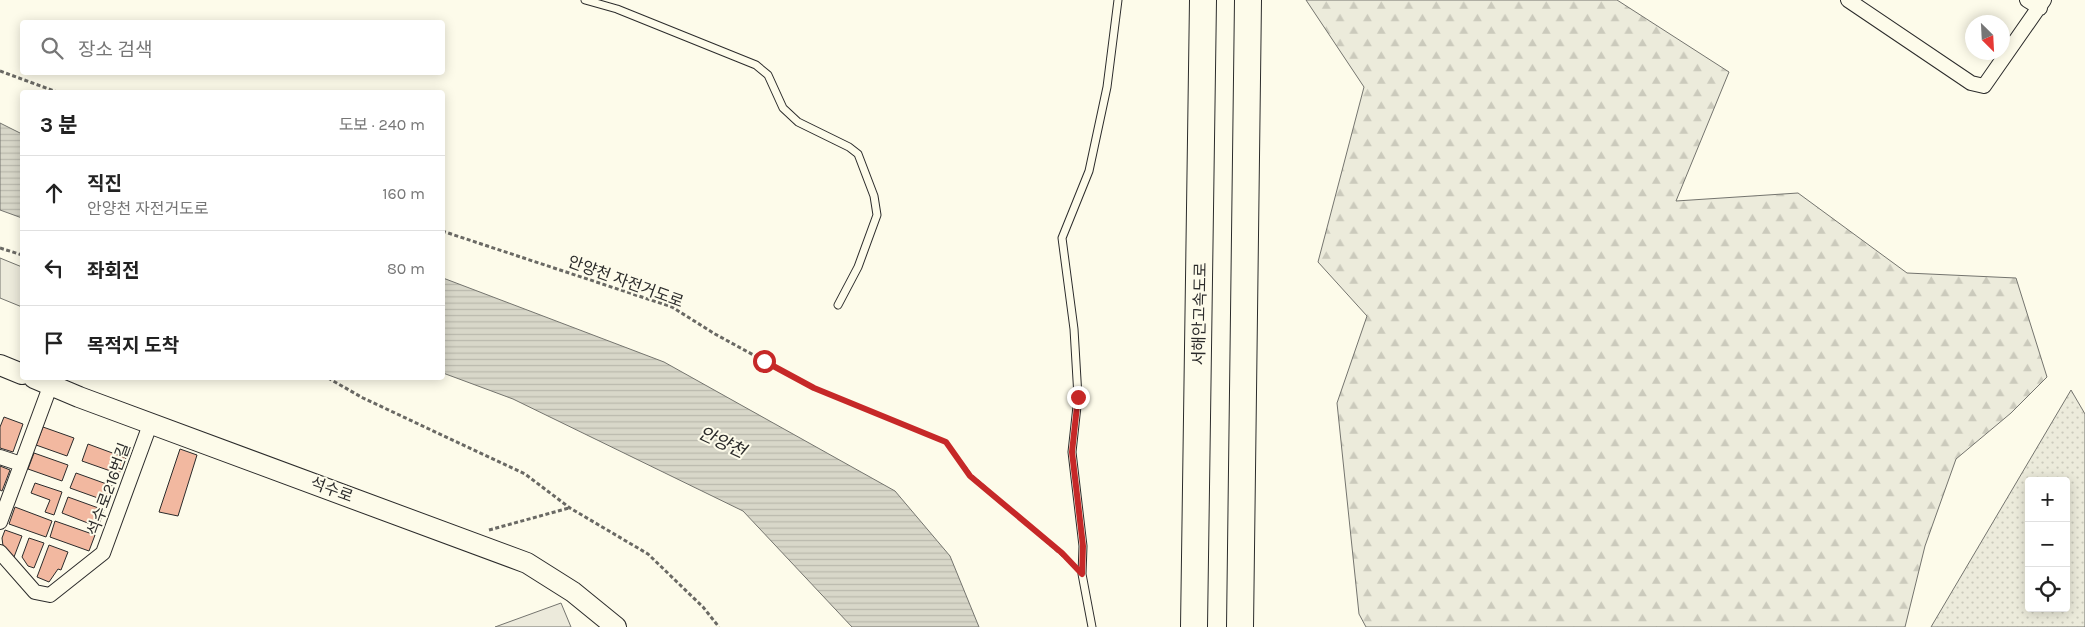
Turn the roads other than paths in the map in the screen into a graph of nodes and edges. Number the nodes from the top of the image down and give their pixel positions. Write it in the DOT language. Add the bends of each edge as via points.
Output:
graph roads {
  1 [pos="585,0"];
  2 [pos="1118,0"];
  3 [pos="1203,0"];
  4 [pos="1248,0"];
  5 [pos="1848,0"];
  6 [pos="2027,0"];
  7 [pos="2042,4"];
  8 [pos="838,305"];
  9 [pos="0,366"];
  10 [pos="20,373"];
  11 [pos="42,381"];
  12 [pos="151,422"];
  13 [pos="0,457"];
  14 [pos="21,464"];
  15 [pos="0,522"];
  16 [pos="0,552"];
  17 [pos="616,627"];
  18 [pos="1092,627"];
  19 [pos="1194,627"];
  20 [pos="1240,627"];
  1 -- 8 [label="lane" via="618,9 756,65 768,75 783,108 798,122 858,154 874,196 877,215 858,268"];
  2 -- 18 [label="lane" via="1107,87 1089,170 1062,238 1074,329 1078,397 1072,452 1083,546 1082,574"];
  3 -- 19 [label="highway, 서해안고속도로"];
  4 -- 20 [label="highway"];
  5 -- 7 [label="street" via="1971,83 1984,86"];
  6 -- 7 [label="street"];
  9 -- 10 [label="street"];
  11 -- 12 [label="street, 석수로"];
  11 -- 14 [label="street"];
  12 -- 16 [label="street, 석수로216번길" via="103,553 50,594 35,592"];
  12 -- 17 [label="street, 석수로" via="527,563 573,592"];
  13 -- 14 [label="street"];
  14 -- 15 [label="street"];
}
